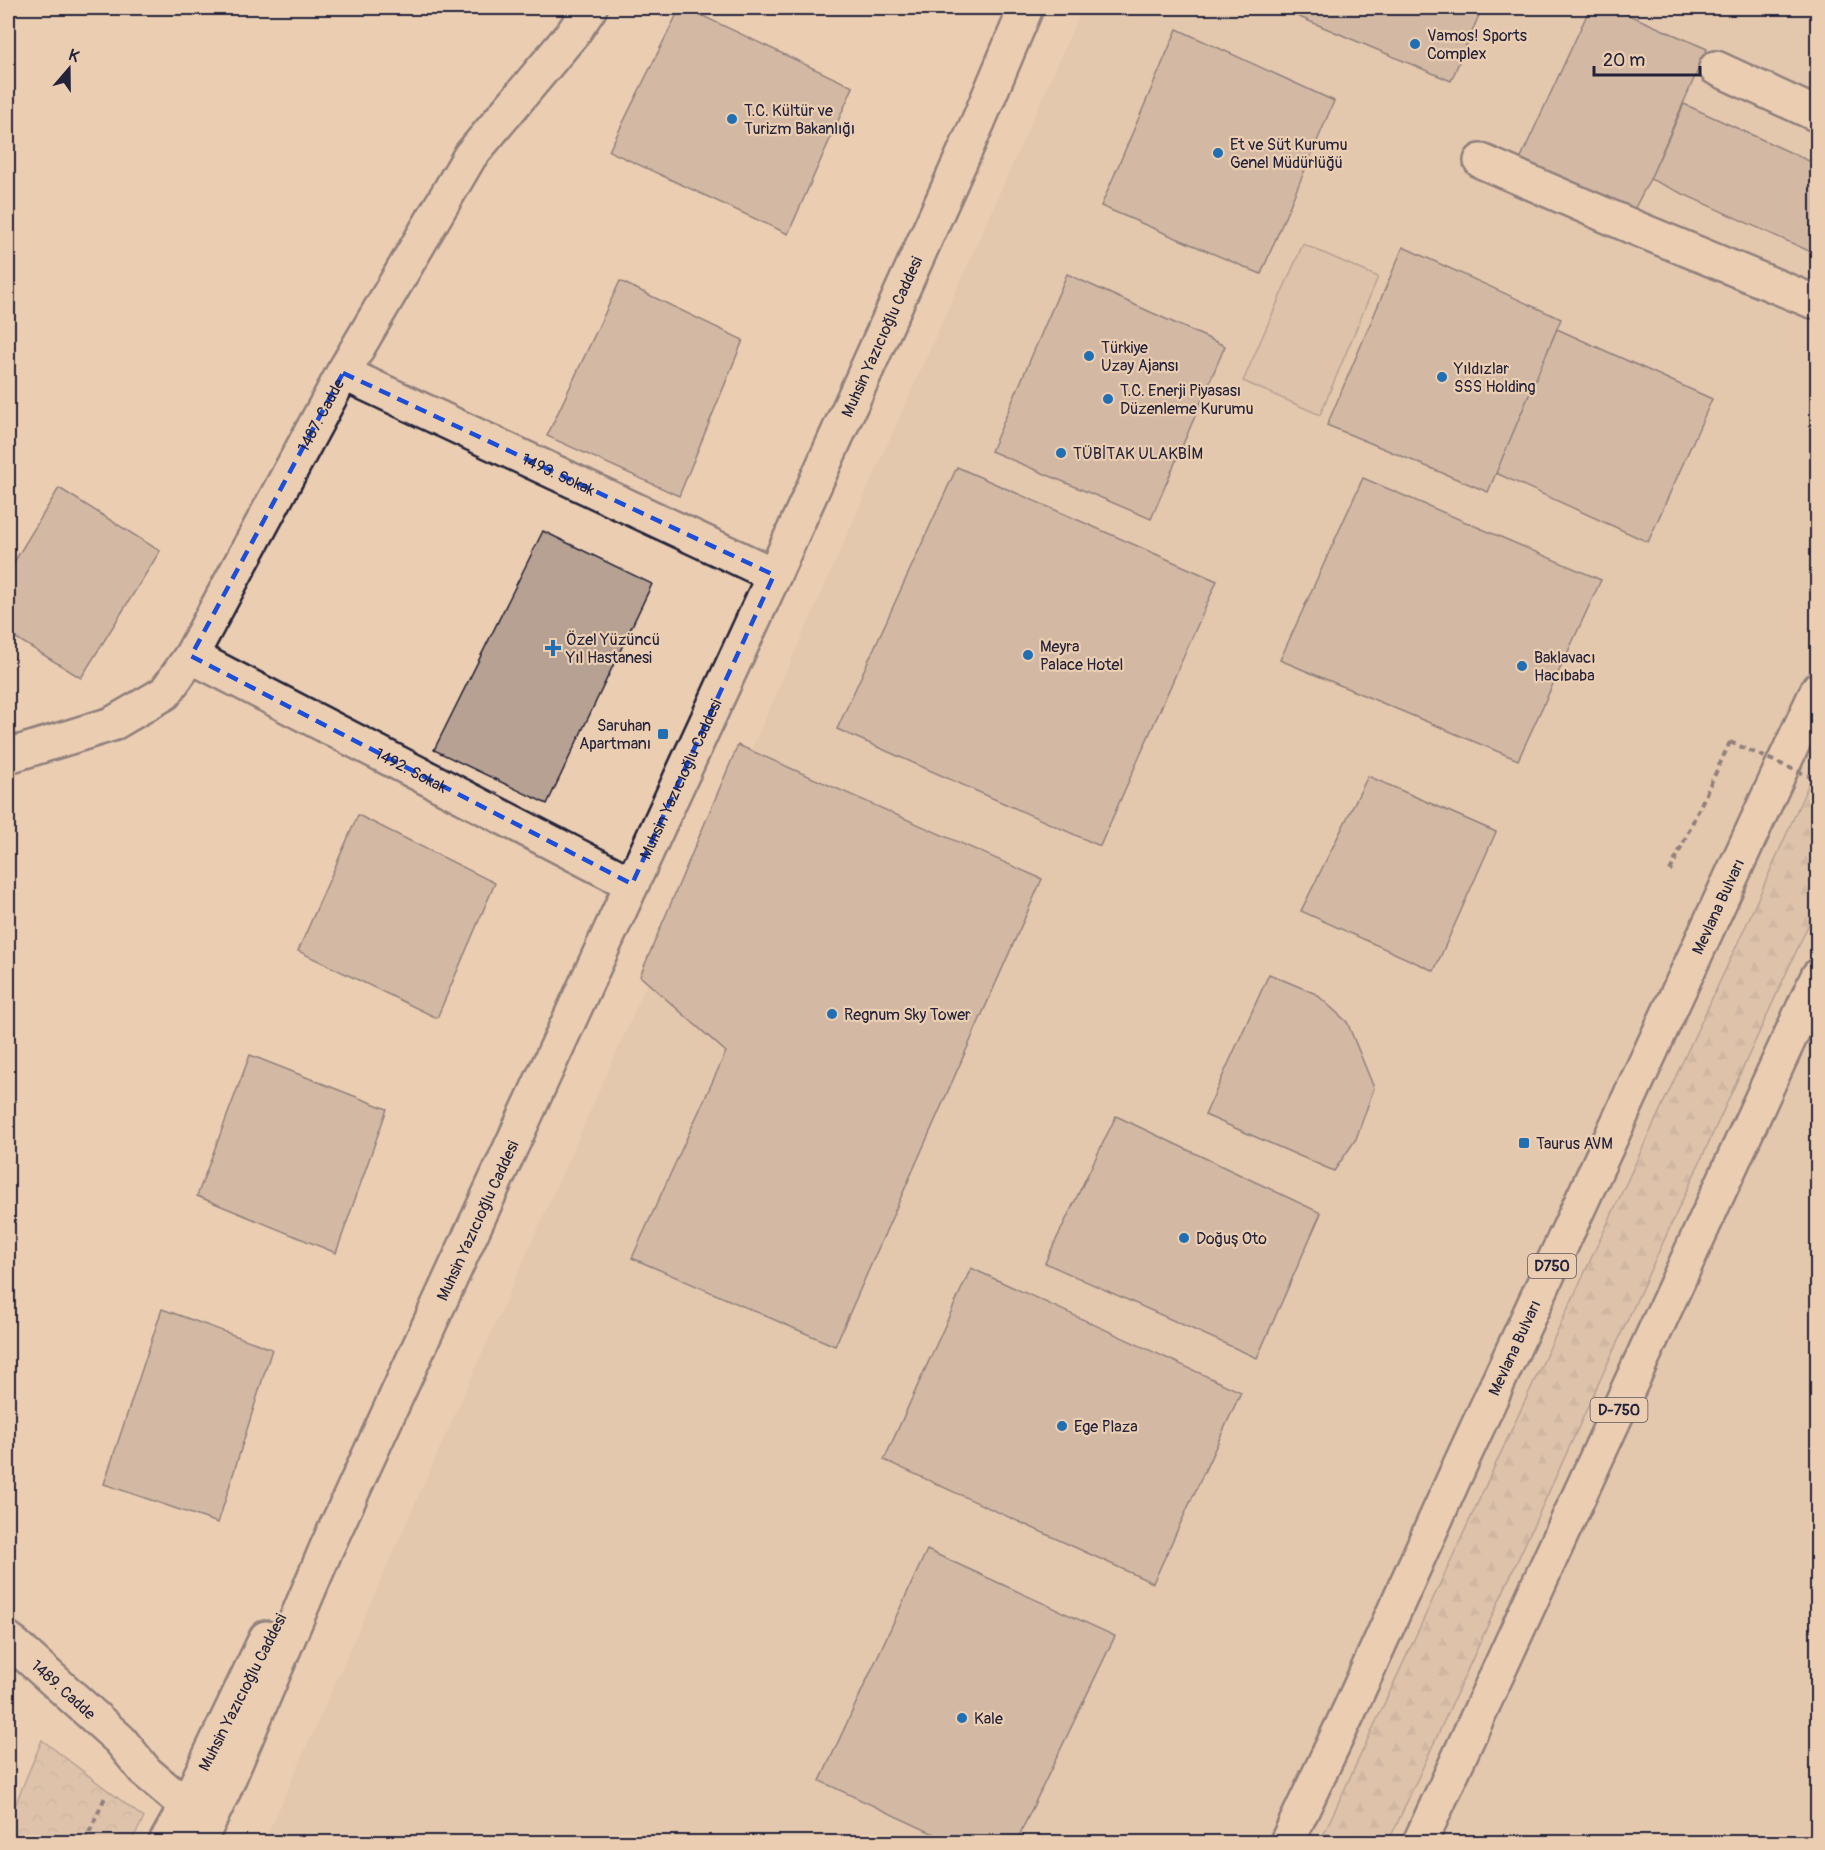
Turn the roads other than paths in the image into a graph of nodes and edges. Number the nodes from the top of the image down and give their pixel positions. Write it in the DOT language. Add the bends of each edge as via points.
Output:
graph roads {
  1 [pos="1026,8"];
  2 [pos="574,16"];
  3 [pos="1716,68"];
  4 [pos="1818,115"];
  5 [pos="1481,161"];
  6 [pos="1816,299"];
  7 [pos="343,374"];
  8 [pos="774,575"];
  9 [pos="191,656"];
  10 [pos="1818,689"];
  11 [pos="8,756"];
  12 [pos="632,884"];
  13 [pos="1818,976"];
  14 [pos="8,1639"];
  15 [pos="198,1811"];
  16 [pos="166,1842"];
  17 [pos="1287,1842"];
  18 [pos="1420,1842"];
  1 -- 8 [label="main road, Muhsin Yazıcıoğlu Caddesi"];
  2 -- 7 [label="main road, 1487. Cadde" via="470,156"];
  3 -- 4 [label="main road"];
  5 -- 6 [label="main road" via="1633,227"];
  7 -- 8 [label="main road, 1493. Sokak"];
  7 -- 9 [label="main road, 1487. Cadde"];
  8 -- 12 [label="main road, Muhsin Yazıcıoğlu Caddesi"];
  9 -- 11 [label="main road, 1487. Cadde" via="165,693 112,724"];
  9 -- 12 [label="main road, 1492. Sokak"];
  10 -- 17 [label="main road, Mevlana Bulvarı / D750"];
  12 -- 15 [label="main road, Muhsin Yazıcıoğlu Caddesi" via="327,1547"];
  13 -- 18 [label="main road, D-750"];
  14 -- 15 [label="main road, 1489. Cadde" via="120,1740 146,1772"];
  15 -- 16 [label="main road, Muhsin Yazıcıoğlu Caddesi"];
}
